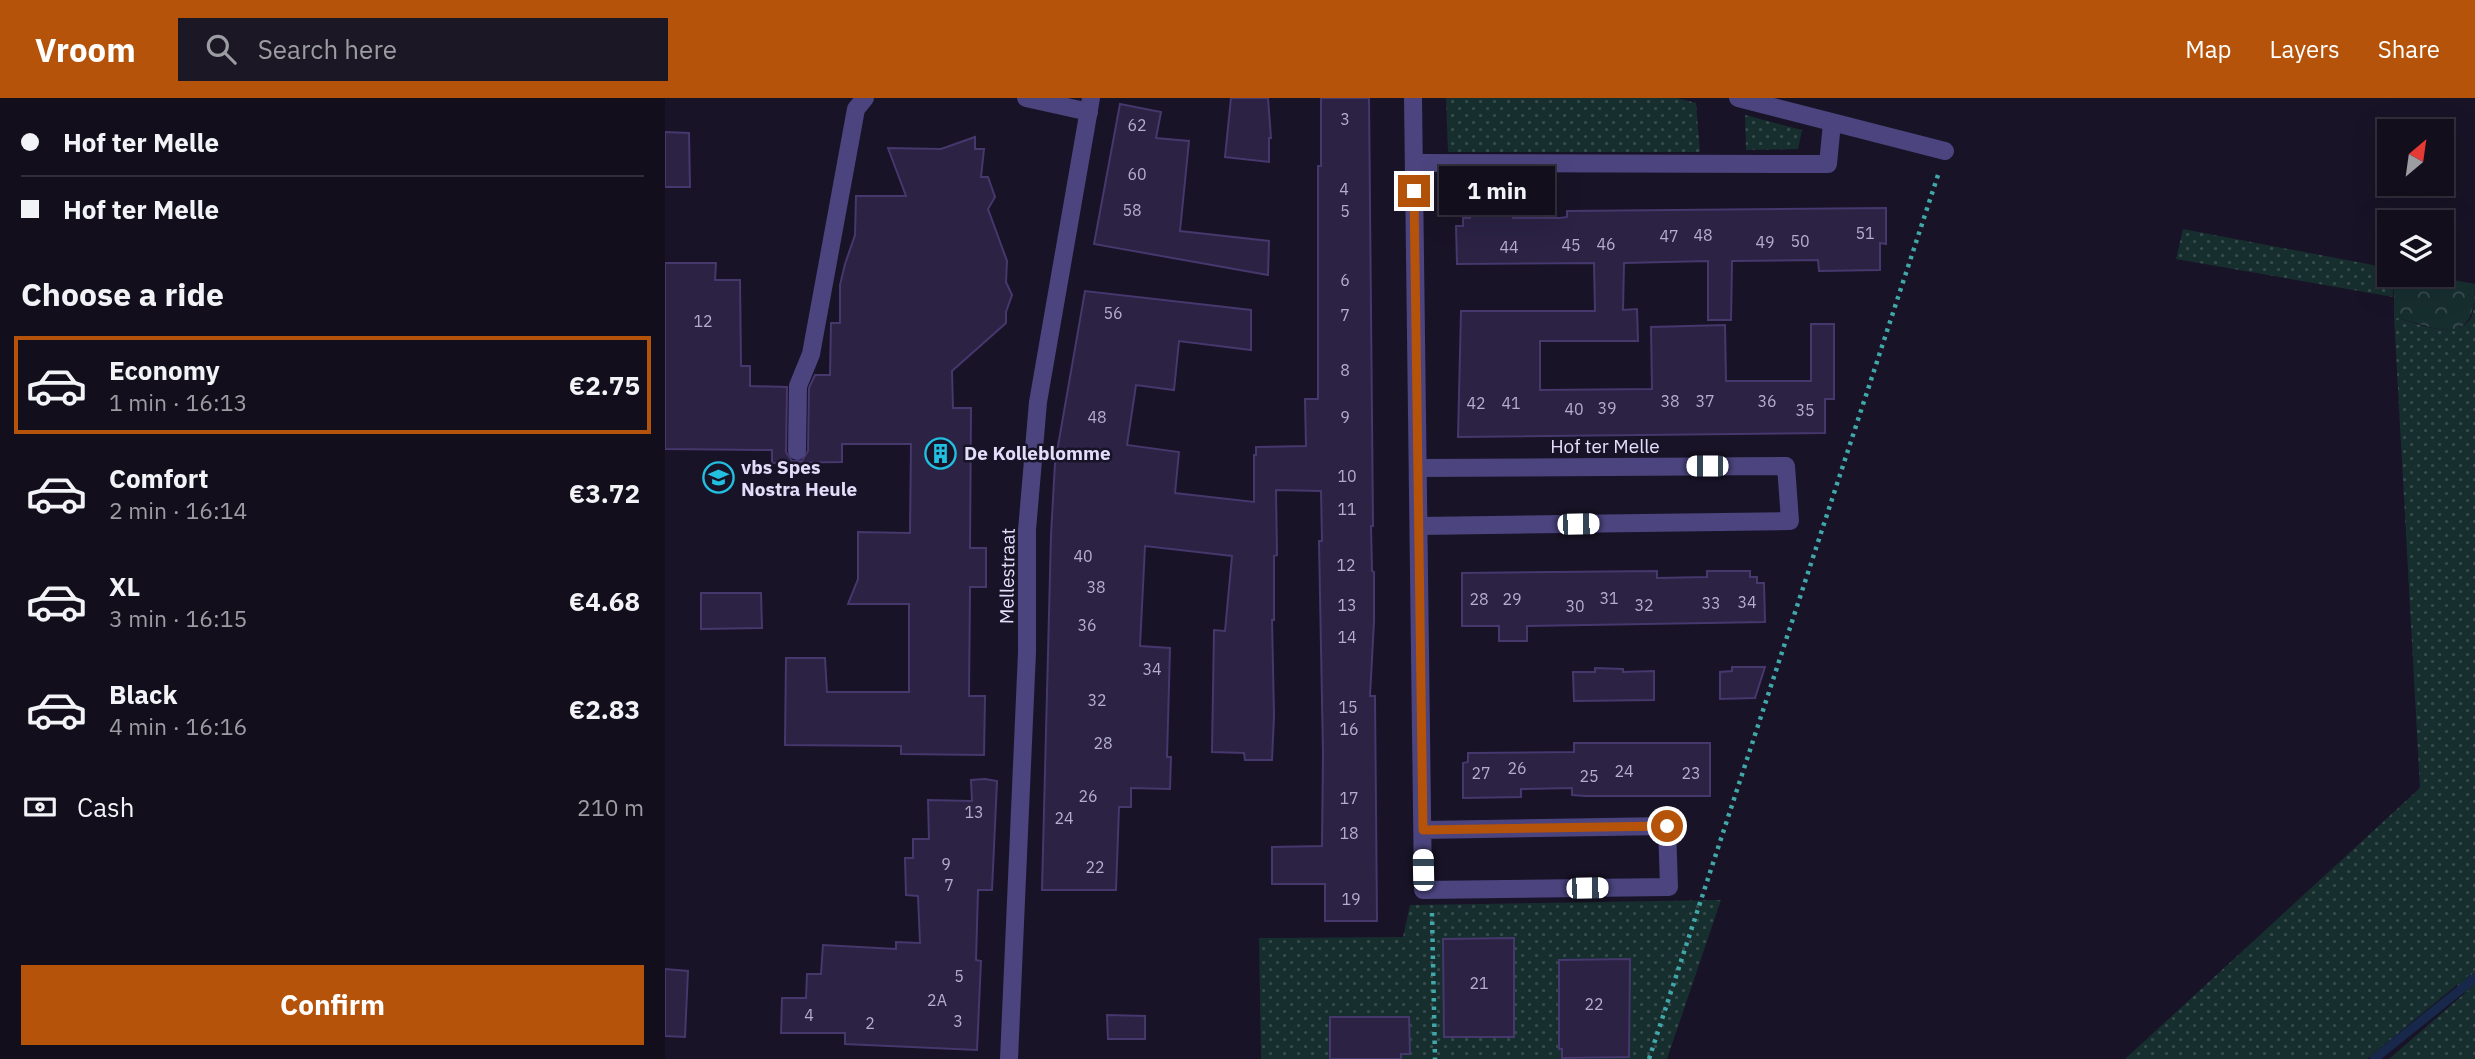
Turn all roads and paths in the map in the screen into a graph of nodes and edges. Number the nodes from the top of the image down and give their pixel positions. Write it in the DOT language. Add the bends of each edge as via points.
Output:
graph roads {
  1 [pos="865,98"];
  2 [pos="1026,98"];
  3 [pos="1413,98"];
  4 [pos="1738,98"];
  5 [pos="1090,105"];
  6 [pos="1832,123"];
  7 [pos="1945,151"];
  8 [pos="1414,163"];
  9 [pos="797,450"];
  10 [pos="1418,468"];
  11 [pos="1419,526"];
  12 [pos="1423,830"];
  13 [pos="1423,890"];
  14 [pos="1009,1059"];
  15 [pos="1434,1059"];
  16 [pos="1649,1059"];
  1 -- 9 [label="street" via="856,109 811,354 798,386"];
  2 -- 5 [label="street"];
  3 -- 8 [label="street"];
  4 -- 6 [label="street"];
  5 -- 14 [label="street, Mellestraat" via="1038,402 1027,530 1027,652"];
  6 -- 7 [label="street"];
  6 -- 8 [label="street" via="1828,164"];
  7 -- 16 [label="path"];
  8 -- 10 [label="street"];
  10 -- 11 [label="street"];
  10 -- 11 [label="street, Hof ter Melle" via="1786,466 1790,521"];
  11 -- 12 [label="street"];
  12 -- 13 [label="street"];
  12 -- 13 [label="street" via="1667,826 1669,887"];
  13 -- 15 [label="path" via="1432,908"];
}
